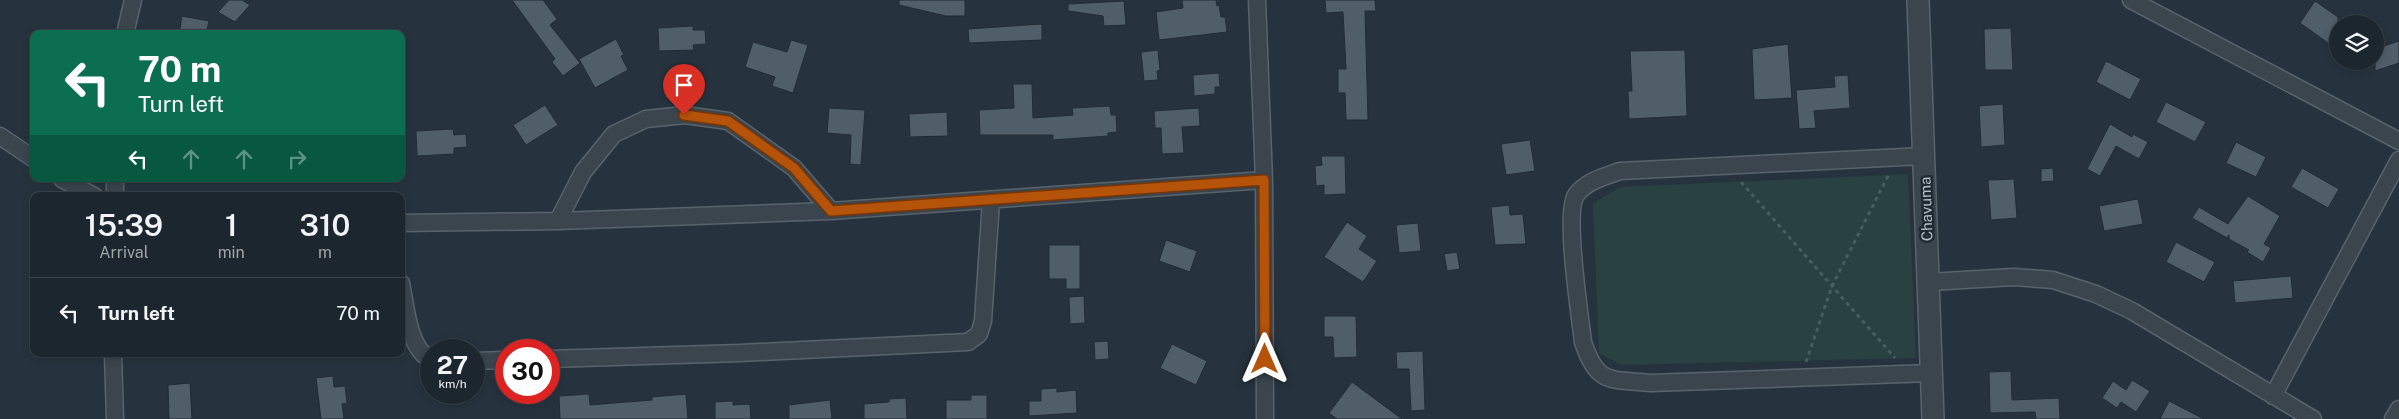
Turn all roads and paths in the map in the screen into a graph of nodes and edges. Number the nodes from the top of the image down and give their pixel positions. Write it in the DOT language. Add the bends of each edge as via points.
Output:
graph roads {
  1 [pos="132,0"];
  2 [pos="1257,0"];
  3 [pos="1918,0"];
  4 [pos="2131,0"];
  5 [pos="126,30"];
  6 [pos="0,136"];
  7 [pos="2399,141"];
  8 [pos="30,156"];
  9 [pos="1924,156"];
  10 [pos="1898,158"];
  11 [pos="2399,160"];
  12 [pos="1728,166"];
  13 [pos="1264,180"];
  14 [pos="68,182"];
  15 [pos="86,192"];
  16 [pos="991,201"];
  17 [pos="831,211"];
  18 [pos="558,221"];
  19 [pos="405,223"];
  20 [pos="1929,282"];
  21 [pos="1832,286"];
  22 [pos="405,300"];
  23 [pos="420,350"];
  24 [pos="113,357"];
  25 [pos="560,359"];
  26 [pos="1931,372"];
  27 [pos="1908,373"];
  28 [pos="1801,377"];
  29 [pos="2273,396"];
  30 [pos="2399,409"];
  31 [pos="115,419"];
  32 [pos="1265,419"];
  33 [pos="1933,419"];
  34 [pos="2313,419"];
  35 [pos="2393,419"];
  1 -- 5 [label="street"];
  2 -- 13 [label="street"];
  3 -- 9 [label="street, Chavuma"];
  4 -- 7 [label="street"];
  6 -- 8 [label="street"];
  9 -- 10 [label="street"];
  9 -- 20 [label="street, Chavuma"];
  10 -- 12 [label="street"];
  10 -- 21 [label="path"];
  11 -- 29 [label="street"];
  12 -- 21 [label="path"];
  12 -- 28 [label="street" via="1620,171 1595,180 1576,195 1571,219 1583,342 1589,361 1596,372 1611,379 1651,383"];
  13 -- 16 [label="street"];
  13 -- 32 [label="street"];
  14 -- 15 [label="street"];
  16 -- 17 [label="street"];
  16 -- 25 [label="street" via="983,321 979,334 968,342"];
  17 -- 18 [label="street"];
  17 -- 18 [label="street" via="794,168 728,121 684,115 646,119 614,134 583,172"];
  18 -- 19 [label="street"];
  20 -- 26 [label="street, Chavuma"];
  20 -- 29 [label="street" via="2014,278 2053,280 2096,294 2132,311"];
  21 -- 27 [label="path"];
  21 -- 28 [label="path"];
  22 -- 23 [label="street"];
  24 -- 31 [label="street"];
  26 -- 27 [label="street"];
  26 -- 33 [label="street, Chavuma"];
  27 -- 28 [label="street"];
  29 -- 34 [label="street"];
  30 -- 35 [label="street"];
}
